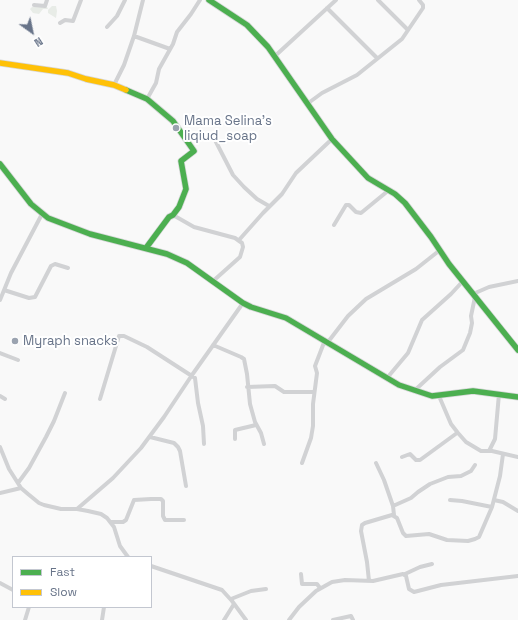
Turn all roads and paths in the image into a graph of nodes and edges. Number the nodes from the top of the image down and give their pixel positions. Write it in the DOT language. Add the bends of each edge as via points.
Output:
graph roads {
  1 [pos="47,0"];
  2 [pos="81,0"];
  3 [pos="125,0"];
  4 [pos="143,0"];
  5 [pos="200,0"];
  6 [pos="209,0"];
  7 [pos="336,0"];
  8 [pos="378,0"];
  9 [pos="419,0"];
  10 [pos="34,5"];
  11 [pos="327,8"];
  12 [pos="60,23"];
  13 [pos="107,27"];
  14 [pos="407,29"];
  15 [pos="134,36"];
  16 [pos="170,50"];
  17 [pos="275,56"];
  18 [pos="376,58"];
  19 [pos="0,63"];
  20 [pos="114,85"];
  21 [pos="147,99"];
  22 [pos="307,104"];
  23 [pos="332,139"];
  24 [pos="215,140"];
  25 [pos="0,164"];
  26 [pos="389,190"];
  27 [pos="269,206"];
  28 [pos="42,214"];
  29 [pos="173,215"];
  30 [pos="334,225"];
  31 [pos="240,240"];
  32 [pos="146,248"];
  33 [pos="440,250"];
  34 [pos="68,268"];
  35 [pos="518,281"];
  36 [pos="212,282"];
  37 [pos="463,282"];
  38 [pos="4,290"];
  39 [pos="474,295"];
  40 [pos="0,300"];
  41 [pos="243,303"];
  42 [pos="326,341"];
  43 [pos="213,345"];
  44 [pos="518,350"];
  45 [pos="0,353"];
  46 [pos="18,360"];
  47 [pos="192,375"];
  48 [pos="387,378"];
  49 [pos="247,387"];
  50 [pos="414,391"];
  51 [pos="314,392"];
  52 [pos="65,393"];
  53 [pos="499,394"];
  54 [pos="0,396"];
  55 [pos="439,396"];
  56 [pos="518,396"];
  57 [pos="6,399"];
  58 [pos="100,399"];
  59 [pos="256,424"];
  60 [pos="457,433"];
  61 [pos="150,437"];
  62 [pos="235,439"];
  63 [pos="204,444"];
  64 [pos="264,444"];
  65 [pos="0,447"];
  66 [pos="489,451"];
  67 [pos="503,454"];
  68 [pos="402,457"];
  69 [pos="518,457"];
  70 [pos="302,463"];
  71 [pos="376,463"];
  72 [pos="475,465"];
  73 [pos="18,483"];
  74 [pos="186,486"];
  75 [pos="21,488"];
  76 [pos="0,493"];
  77 [pos="450,500"];
  78 [pos="494,500"];
  79 [pos="393,506"];
  80 [pos="492,507"];
  81 [pos="77,509"];
  82 [pos="518,511"];
  83 [pos="394,515"];
  84 [pos="184,520"];
  85 [pos="111,522"];
  86 [pos="127,556"];
  87 [pos="432,564"];
  88 [pos="152,566"];
  89 [pos="301,574"];
  90 [pos="405,574"];
  91 [pos="518,576"];
  92 [pos="369,581"];
  93 [pos="0,583"];
  94 [pos="320,588"];
  95 [pos="12,589"];
  96 [pos="266,589"];
  97 [pos="231,599"];
  98 [pos="234,604"];
  99 [pos="29,608"];
  100 [pos="104,608"];
  101 [pos="292,615"];
  102 [pos="26,620"];
  103 [pos="102,620"];
  104 [pos="224,620"];
  105 [pos="246,620"];
  106 [pos="289,620"];
  107 [pos="295,620"];
  108 [pos="333,620"];
  109 [pos="353,620"];
  1 -- 10 [label="street" via="45,6"];
  2 -- 12 [label="street" via="73,21 65,20"];
  3 -- 13 [label="street" via="117,16"];
  4 -- 15 [label="street"];
  5 -- 16 [label="street" via="177,32"];
  6 -- 17 [label="street" via="247,25"];
  7 -- 11 [label="street"];
  8 -- 14 [label="street"];
  9 -- 14 [label="street" via="423,8"];
  11 -- 17 [label="street"];
  11 -- 18 [label="street"];
  14 -- 18 [label="street" via="402,39"];
  15 -- 16 [label="street"];
  15 -- 20 [label="street"];
  16 -- 21 [label="street"];
  17 -- 22 [label="street"];
  18 -- 22 [label="street" via="357,75"];
  19 -- 20 [label="street" via="68,73 86,80"];
  20 -- 21 [label="street"];
  21 -- 29 [label="street" via="173,121 194,151 181,161 186,190"];
  22 -- 23 [label="street"];
  23 -- 26 [label="street" via="368,178"];
  23 -- 27 [label="street" via="296,173 282,194"];
  24 -- 27 [label="street" via="233,174 257,199"];
  25 -- 28 [label="street" via="26,199"];
  26 -- 30 [label="street" via="361,213 346,205"];
  26 -- 33 [label="street" via="405,202"];
  27 -- 31 [label="street"];
  28 -- 32 [label="street" via="90,234"];
  28 -- 38 [label="street"];
  29 -- 31 [label="street" via="194,227"];
  29 -- 32 [label="street"];
  31 -- 36 [label="street" via="244,247 240,257"];
  32 -- 36 [label="street" via="187,263"];
  33 -- 37 [label="street"];
  33 -- 42 [label="street" via="366,299"];
  34 -- 38 [label="street" via="55,264 52,266 35,297 29,298"];
  35 -- 39 [label="street" via="489,287"];
  36 -- 41 [label="street"];
  37 -- 39 [label="street"];
  37 -- 48 [label="street" via="422,320 408,353"];
  38 -- 40 [label="street"];
  39 -- 44 [label="street"];
  39 -- 50 [label="street" via="472,323 463,350"];
  41 -- 42 [label="street" via="286,318"];
  41 -- 43 [label="street"];
  42 -- 48 [label="street"];
  42 -- 51 [label="street" via="316,366"];
  43 -- 47 [label="street"];
  43 -- 49 [label="street" via="243,358"];
  45 -- 46 [label="street"];
  47 -- 58 [label="street" via="147,346 122,335 119,336"];
  47 -- 61 [label="street"];
  47 -- 63 [label="street" via="195,378"];
  48 -- 50 [label="street"];
  49 -- 51 [label="street" via="275,386 284,392"];
  49 -- 59 [label="street"];
  50 -- 55 [label="street"];
  51 -- 70 [label="street" via="311,438"];
  52 -- 73 [label="street" via="46,437"];
  53 -- 55 [label="street" via="472,390"];
  53 -- 56 [label="street"];
  53 -- 66 [label="street" via="495,439"];
  54 -- 57 [label="street"];
  55 -- 60 [label="street"];
  59 -- 62 [label="street" via="235,430"];
  59 -- 64 [label="street"];
  60 -- 66 [label="street" via="476,450"];
  60 -- 68 [label="street" via="420,460 416,460 410,454"];
  61 -- 74 [label="street" via="174,443 178,447"];
  61 -- 81 [label="street" via="113,478"];
  65 -- 73 [label="street"];
  66 -- 67 [label="street"];
  67 -- 69 [label="street"];
  67 -- 78 [label="street"];
  71 -- 79 [label="street"];
  72 -- 79 [label="street" via="471,471 461,476 448,477 430,484 411,498"];
  73 -- 75 [label="street"];
  75 -- 76 [label="street"];
  75 -- 81 [label="street" via="44,505"];
  77 -- 80 [label="street"];
  78 -- 80 [label="street"];
  78 -- 82 [label="street"];
  79 -- 83 [label="street"];
  80 -- 83 [label="street" via="479,537 468,541 447,540 429,534 406,536"];
  81 -- 85 [label="street" via="101,514"];
  83 -- 92 [label="street" via="364,523 361,528"];
  84 -- 85 [label="street" via="165,520 163,501 152,499 134,500 126,520"];
  85 -- 86 [label="street" via="120,546"];
  87 -- 90 [label="street"];
  88 -- 97 [label="street" via="218,588"];
  89 -- 94 [label="street" via="302,584 318,584"];
  90 -- 91 [label="street" via="409,589 414,592 441,585"];
  90 -- 92 [label="street"];
  92 -- 94 [label="street" via="338,580"];
  93 -- 95 [label="street"];
  94 -- 101 [label="street"];
  96 -- 97 [label="street" via="251,591"];
  97 -- 98 [label="street"];
  98 -- 104 [label="street"];
  98 -- 105 [label="street"];
  99 -- 102 [label="street"];
  100 -- 103 [label="street"];
  101 -- 106 [label="street"];
  101 -- 107 [label="street"];
  108 -- 109 [label="street" via="350,616"];
}
